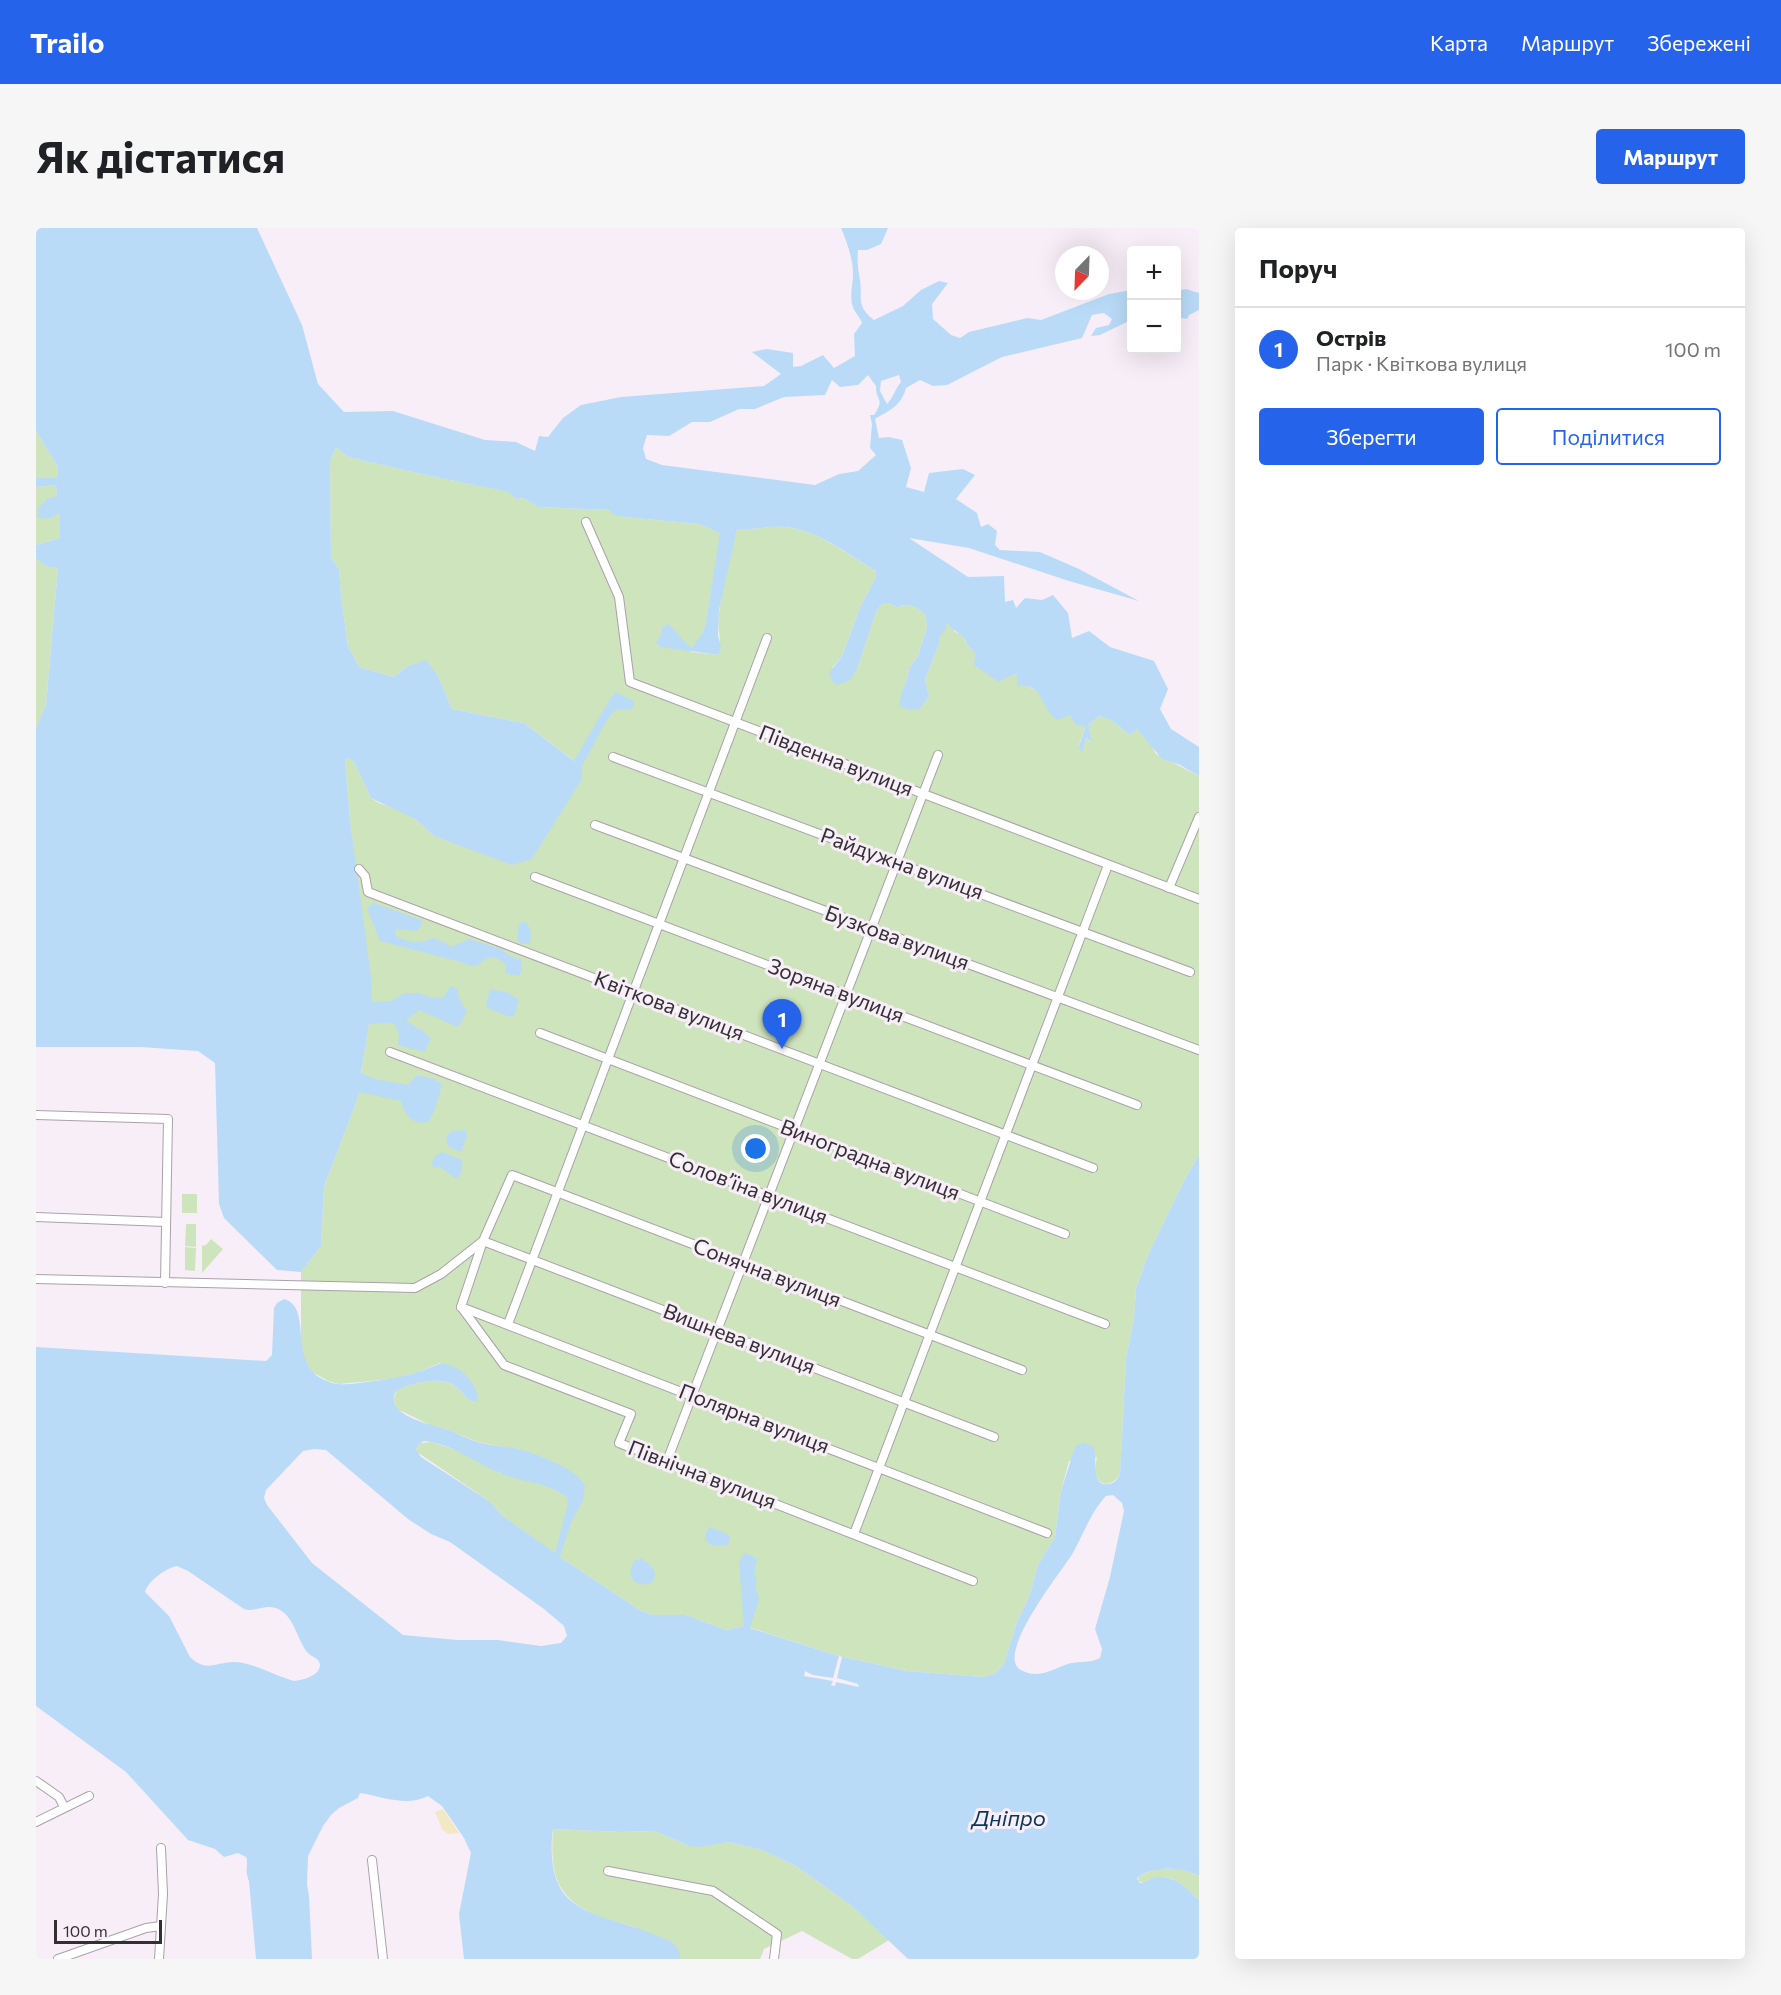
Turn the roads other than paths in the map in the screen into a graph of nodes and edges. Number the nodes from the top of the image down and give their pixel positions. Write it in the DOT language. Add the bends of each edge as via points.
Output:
graph roads {
  1 [pos="586,522"];
  2 [pos="767,638"];
  3 [pos="735,722"];
  4 [pos="938,755"];
  5 [pos="613,756"];
  6 [pos="708,792"];
  7 [pos="923,794"];
  8 [pos="1199,817"];
  9 [pos="595,825"];
  10 [pos="683,858"];
  11 [pos="897,862"];
  12 [pos="1108,865"];
  13 [pos="359,869"];
  14 [pos="535,877"];
  15 [pos="1169,888"];
  16 [pos="1199,899"];
  17 [pos="658,924"];
  18 [pos="872,928"];
  19 [pos="1083,932"];
  20 [pos="1190,972"];
  21 [pos="632,992"];
  22 [pos="846,995"];
  23 [pos="1058,998"];
  24 [pos="540,1033"];
  25 [pos="1199,1050"];
  26 [pos="390,1052"];
  27 [pos="607,1059"];
  28 [pos="820,1064"];
  29 [pos="1032,1065"];
  30 [pos="1137,1105"];
  31 [pos="36,1115"];
  32 [pos="583,1125"];
  33 [pos="794,1130"];
  34 [pos="1006,1134"];
  35 [pos="1093,1168"];
  36 [pos="557,1192"];
  37 [pos="769,1196"];
  38 [pos="980,1202"];
  39 [pos="36,1217"];
  40 [pos="165,1222"];
  41 [pos="1065,1234"];
  42 [pos="483,1241"];
  43 [pos="532,1258"];
  44 [pos="743,1264"];
  45 [pos="956,1267"];
  46 [pos="36,1279"];
  47 [pos="165,1283"];
  48 [pos="461,1307"];
  49 [pos="507,1324"];
  50 [pos="1105,1324"];
  51 [pos="717,1330"];
  52 [pos="930,1335"];
  53 [pos="1022,1370"];
  54 [pos="692,1395"];
  55 [pos="904,1403"];
  56 [pos="994,1437"];
  57 [pos="667,1461"];
  58 [pos="879,1468"];
  59 [pos="1047,1533"];
  60 [pos="854,1534"];
  61 [pos="973,1581"];
  62 [pos="36,1781"];
  63 [pos="89,1796"];
  64 [pos="64,1807"];
  65 [pos="36,1822"];
  66 [pos="161,1848"];
  67 [pos="372,1860"];
  68 [pos="609,1871"];
  69 [pos="161,1926"];
  70 [pos="58,1959"];
  71 [pos="159,1959"];
  72 [pos="383,1959"];
  73 [pos="774,1959"];
  1 -- 3 [label="street, Південна вулиця" via="619,597 630,682"];
  2 -- 3 [label="street"];
  3 -- 6 [label="street"];
  3 -- 7 [label="street, Південна вулиця"];
  4 -- 7 [label="street"];
  5 -- 6 [label="street, Райдужна вулиця"];
  6 -- 10 [label="street"];
  6 -- 11 [label="street, Райдужна вулиця"];
  7 -- 11 [label="street"];
  7 -- 12 [label="street, Південна вулиця"];
  8 -- 15 [label="street"];
  9 -- 10 [label="street, Бузкова вулиця"];
  10 -- 17 [label="street"];
  10 -- 18 [label="street, Бузкова вулиця"];
  11 -- 18 [label="street"];
  11 -- 19 [label="street, Райдужна вулиця"];
  12 -- 15 [label="street, Південна вулиця"];
  12 -- 19 [label="street"];
  13 -- 21 [label="street, Квіткова вулиця" via="365,876 368,892"];
  14 -- 17 [label="street, Зоряна вулиця"];
  15 -- 16 [label="street, Південна вулиця"];
  17 -- 21 [label="street"];
  17 -- 22 [label="street, Зоряна вулиця"];
  18 -- 22 [label="street"];
  18 -- 23 [label="street, Бузкова вулиця"];
  19 -- 20 [label="street, Райдужна вулиця"];
  19 -- 23 [label="street"];
  21 -- 27 [label="street"];
  21 -- 28 [label="street, Квіткова вулиця"];
  22 -- 28 [label="street"];
  22 -- 29 [label="street, Зоряна вулиця"];
  23 -- 25 [label="street, Бузкова вулиця"];
  23 -- 29 [label="street"];
  24 -- 27 [label="street, Виноградна вулиця"];
  26 -- 32 [label="street, Соловʼїна вулиця"];
  27 -- 32 [label="street"];
  27 -- 33 [label="street, Виноградна вулиця"];
  28 -- 33 [label="street"];
  28 -- 34 [label="street, Квіткова вулиця"];
  29 -- 30 [label="street, Зоряна вулиця"];
  29 -- 34 [label="street"];
  31 -- 40 [label="street" via="168,1119"];
  32 -- 36 [label="street"];
  32 -- 37 [label="street, Соловʼїна вулиця"];
  33 -- 37 [label="street"];
  33 -- 38 [label="street, Виноградна вулиця"];
  34 -- 35 [label="street, Квіткова вулиця"];
  34 -- 38 [label="street"];
  36 -- 42 [label="street, Сонячна вулиця" via="512,1175"];
  36 -- 43 [label="street"];
  36 -- 44 [label="street, Сонячна вулиця"];
  37 -- 44 [label="street"];
  37 -- 45 [label="street, Соловʼїна вулиця"];
  38 -- 41 [label="street, Виноградна вулиця"];
  38 -- 45 [label="street"];
  39 -- 40 [label="street"];
  40 -- 47 [label="street"];
  42 -- 43 [label="street, Вишнева вулиця"];
  42 -- 47 [label="street" via="441,1274 415,1288"];
  42 -- 48 [label="street"];
  43 -- 49 [label="street"];
  43 -- 51 [label="street, Вишнева вулиця"];
  44 -- 51 [label="street"];
  44 -- 52 [label="street, Сонячна вулиця"];
  45 -- 50 [label="street, Соловʼїна вулиця"];
  45 -- 52 [label="street"];
  46 -- 47 [label="street"];
  48 -- 49 [label="street, Полярна вулиця"];
  48 -- 57 [label="street, Північна вулиця" via="504,1365 631,1414 619,1443"];
  49 -- 54 [label="street, Полярна вулиця"];
  51 -- 54 [label="street"];
  51 -- 55 [label="street, Вишнева вулиця"];
  52 -- 53 [label="street, Сонячна вулиця"];
  52 -- 55 [label="street"];
  54 -- 57 [label="street"];
  54 -- 58 [label="street, Полярна вулиця"];
  55 -- 56 [label="street, Вишнева вулиця"];
  55 -- 58 [label="street"];
  57 -- 60 [label="street, Північна вулиця"];
  58 -- 59 [label="street, Полярна вулиця"];
  58 -- 60 [label="street"];
  60 -- 61 [label="street, Північна вулиця"];
  62 -- 64 [label="street" via="59,1797"];
  63 -- 64 [label="street"];
  64 -- 65 [label="street"];
  66 -- 69 [label="street"];
  67 -- 72 [label="street"];
  68 -- 73 [label="street" via="713,1891 777,1934"];
  69 -- 70 [label="street"];
  69 -- 71 [label="street"];
}
